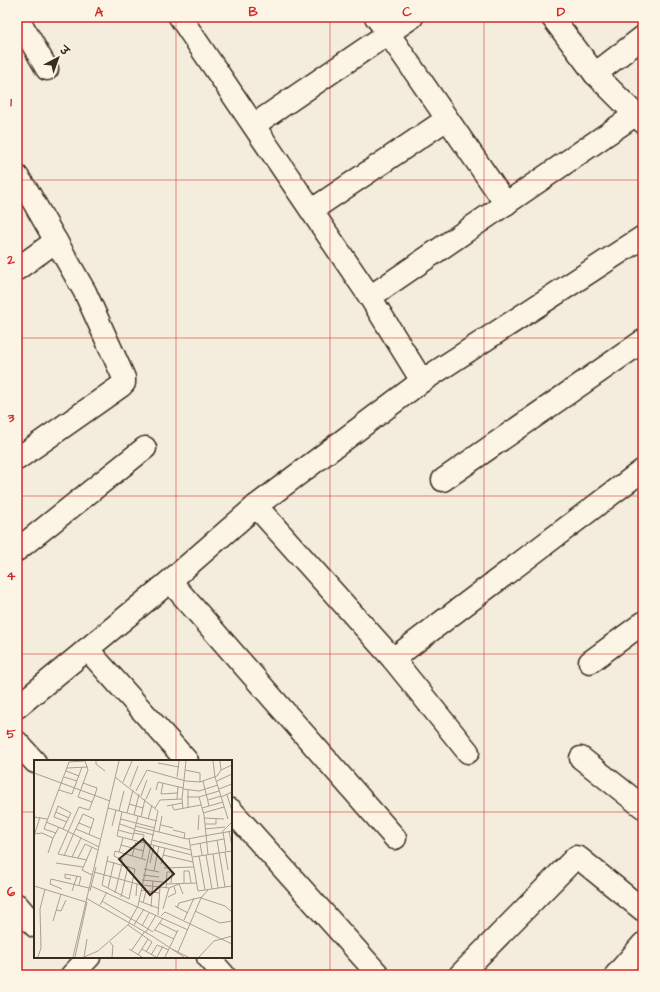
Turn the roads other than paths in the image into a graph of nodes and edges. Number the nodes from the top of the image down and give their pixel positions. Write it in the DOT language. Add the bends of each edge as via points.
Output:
graph roads {
  1 [pos="17,17"];
  2 [pos="180,17"];
  3 [pos="412,17"];
  4 [pos="552,17"];
  5 [pos="382,25"];
  6 [pos="643,37"];
  7 [pos="47,69"];
  8 [pos="595,74"];
  9 [pos="639,118"];
  10 [pos="447,119"];
  11 [pos="254,125"];
  12 [pos="17,176"];
  13 [pos="506,204"];
  14 [pos="312,210"];
  15 [pos="643,237"];
  16 [pos="56,241"];
  17 [pos="17,268"];
  18 [pos="370,297"];
  19 [pos="643,342"];
  20 [pos="422,381"];
  21 [pos="145,448"];
  22 [pos="17,459"];
  23 [pos="643,470"];
  24 [pos="443,480"];
  25 [pos="256,506"];
  26 [pos="17,550"];
  27 [pos="170,581"];
  28 [pos="643,623"];
  29 [pos="87,649"];
  30 [pos="393,659"];
  31 [pos="590,662"];
  32 [pos="17,707"];
  33 [pos="17,742"];
  34 [pos="468,752"];
  35 [pos="581,758"];
  36 [pos="186,760"];
  37 [pos="34,761"];
  38 [pos="643,808"];
  39 [pos="232,814"];
  40 [pos="395,838"];
  41 [pos="17,905"];
  42 [pos="643,910"];
  43 [pos="34,925"];
  44 [pos="643,944"];
  45 [pos="209,958"];
  46 [pos="378,974"];
  47 [pos="224,975"];
  48 [pos="460,975"];
  49 [pos="616,975"];
  1 -- 7 [label="street"];
  2 -- 11 [label="street"];
  3 -- 5 [label="street"];
  4 -- 8 [label="street"];
  5 -- 10 [label="street"];
  5 -- 11 [label="street"];
  6 -- 8 [label="street"];
  8 -- 9 [label="street"];
  9 -- 13 [label="street"];
  10 -- 13 [label="street"];
  10 -- 14 [label="street"];
  11 -- 14 [label="street"];
  12 -- 16 [label="street"];
  13 -- 18 [label="street"];
  14 -- 18 [label="street"];
  15 -- 20 [label="street"];
  16 -- 17 [label="street"];
  16 -- 22 [label="street" via="85,292 124,382"];
  18 -- 20 [label="street"];
  19 -- 24 [label="street"];
  20 -- 25 [label="street"];
  21 -- 26 [label="street"];
  23 -- 30 [label="street"];
  25 -- 27 [label="street"];
  25 -- 30 [label="street"];
  27 -- 29 [label="street"];
  27 -- 40 [label="street"];
  28 -- 31 [label="street"];
  29 -- 32 [label="street"];
  29 -- 36 [label="street"];
  30 -- 34 [label="street"];
  33 -- 37 [label="street"];
  35 -- 38 [label="street"];
  39 -- 46 [label="street"];
  41 -- 43 [label="street"];
  42 -- 48 [label="street" via="576,857"];
  44 -- 49 [label="street"];
  45 -- 47 [label="street"];
}
